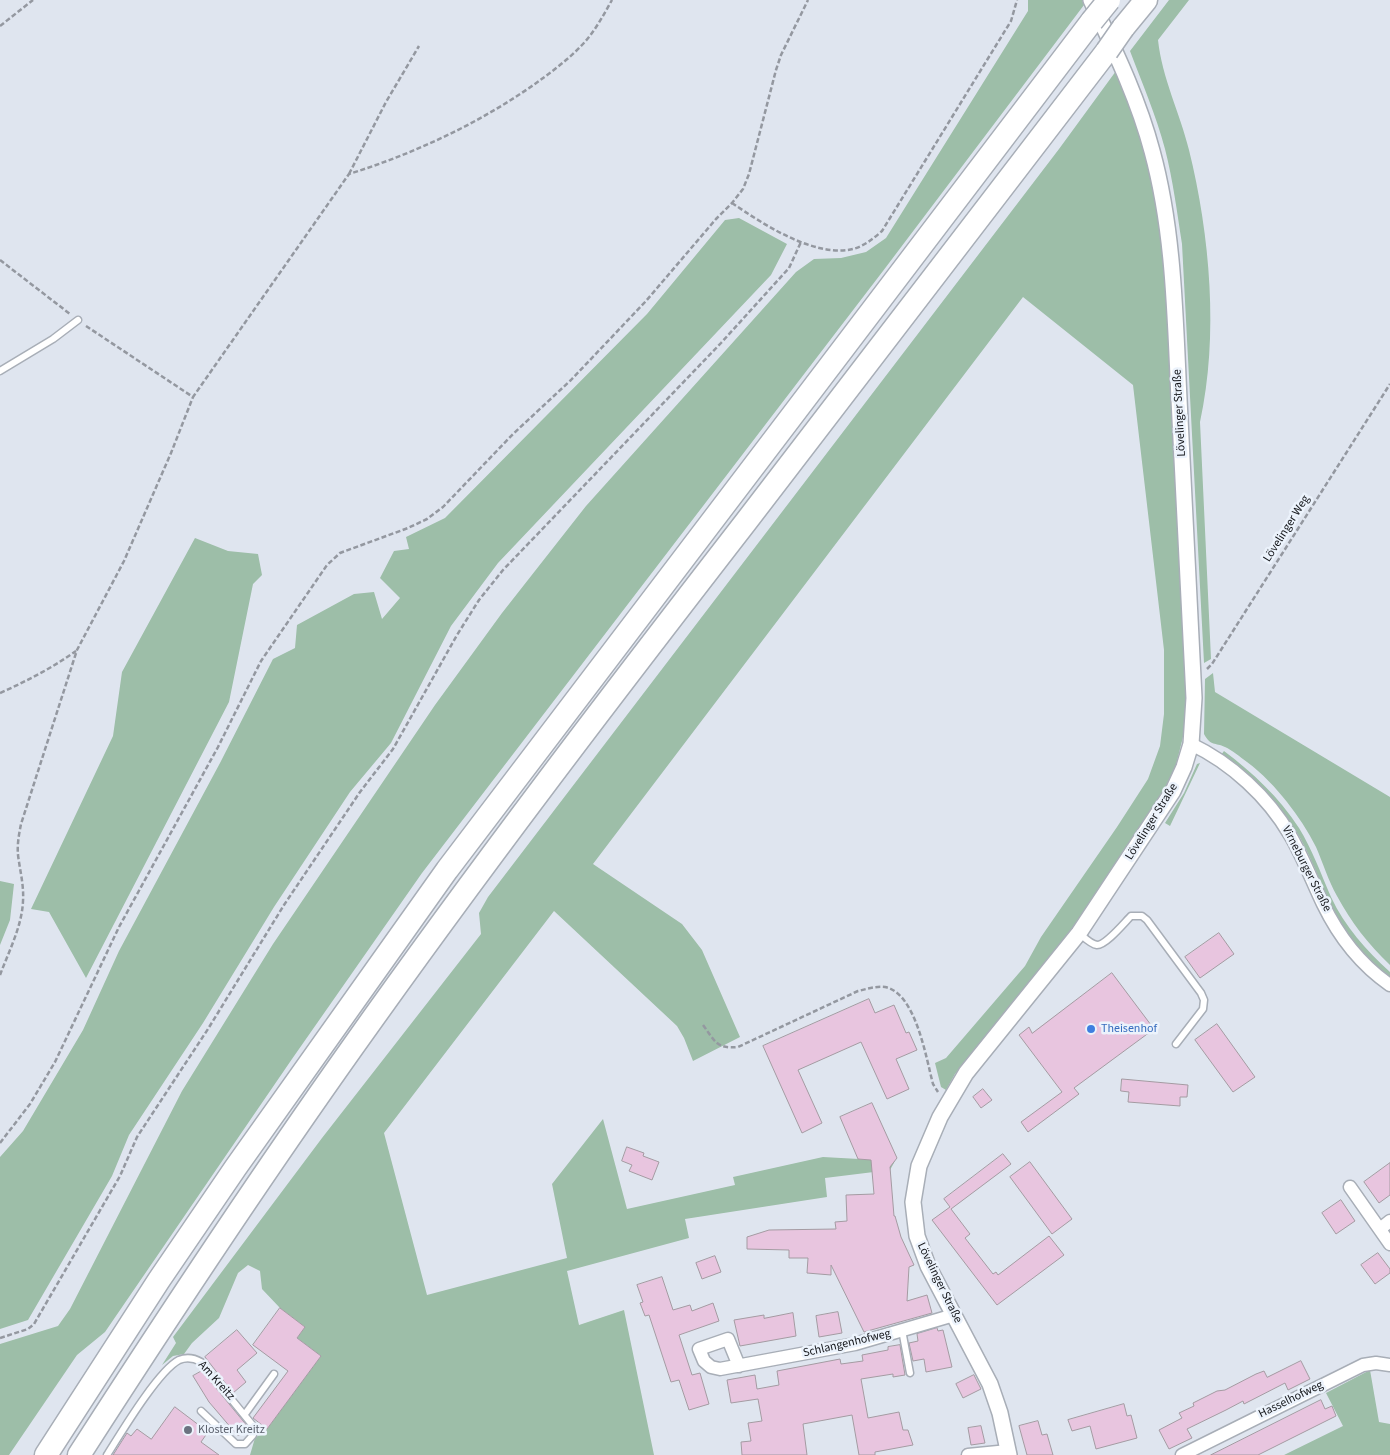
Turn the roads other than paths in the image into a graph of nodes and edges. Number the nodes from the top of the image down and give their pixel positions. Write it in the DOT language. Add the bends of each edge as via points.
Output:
graph roads {
  1 [pos="1109,0"];
  2 [pos="1146,0"];
  3 [pos="1092,10"];
  4 [pos="78,320"];
  5 [pos="0,371"];
  6 [pos="1191,744"];
  7 [pos="1078,933"];
  8 [pos="1390,985"];
  9 [pos="1176,1044"];
  10 [pos="1350,1188"];
  11 [pos="1385,1225"];
  12 [pos="1390,1244"];
  13 [pos="954,1315"];
  14 [pos="902,1330"];
  15 [pos="1390,1365"];
  16 [pos="739,1366"];
  17 [pos="910,1373"];
  18 [pos="274,1374"];
  19 [pos="201,1411"];
  20 [pos="245,1414"];
  21 [pos="1197,1452"];
  22 [pos="1008,1453"];
  23 [pos="46,1455"];
  24 [pos="78,1455"];
  25 [pos="107,1455"];
  26 [pos="968,1455"];
  27 [pos="1182,1455"];
  1 -- 3 [label="highway, bridge"];
  2 -- 24 [label="highway, bridge" via="460,898 258,1182"];
  3 -- 6 [label="street, Lövelinger Straße" via="1128,77 1142,116 1169,242 1193,678"];
  3 -- 23 [label="highway" via="447,870 236,1167"];
  4 -- 5 [label="lane"];
  6 -- 7 [label="street, Lövelinger Straße" via="1173,791"];
  6 -- 8 [label="street, Virneburger Straße" via="1236,773 1276,813 1341,935 1360,959"];
  7 -- 9 [label="lane" via="1097,945 1104,943 1131,916 1142,916 1147,920 1204,1000 1203,1009"];
  7 -- 13 [label="street, Lövelinger Straße" via="966,1073 951,1096 919,1166 913,1218 922,1252"];
  10 -- 11 [label="street"];
  11 -- 12 [label="street"];
  13 -- 14 [label="street, Schlangenhofweg"];
  13 -- 22 [label="street, Lövelinger Straße" via="996,1398"];
  14 -- 16 [label="street, Schlangenhofweg" via="855,1344"];
  14 -- 17 [label="lane"];
  15 -- 21 [label="street, Hasselhofweg" via="1363,1365"];
  18 -- 20 [label="lane"];
  19 -- 20 [label="lane, Am Kreitz" via="234,1443 239,1444 245,1444 254,1432 253,1424"];
  20 -- 25 [label="lane, Am Kreitz" via="201,1362 194,1358 182,1359 171,1366 154,1386"];
  21 -- 27 [label="street, Hasselhofweg"];
  22 -- 26 [label="street"];
}
